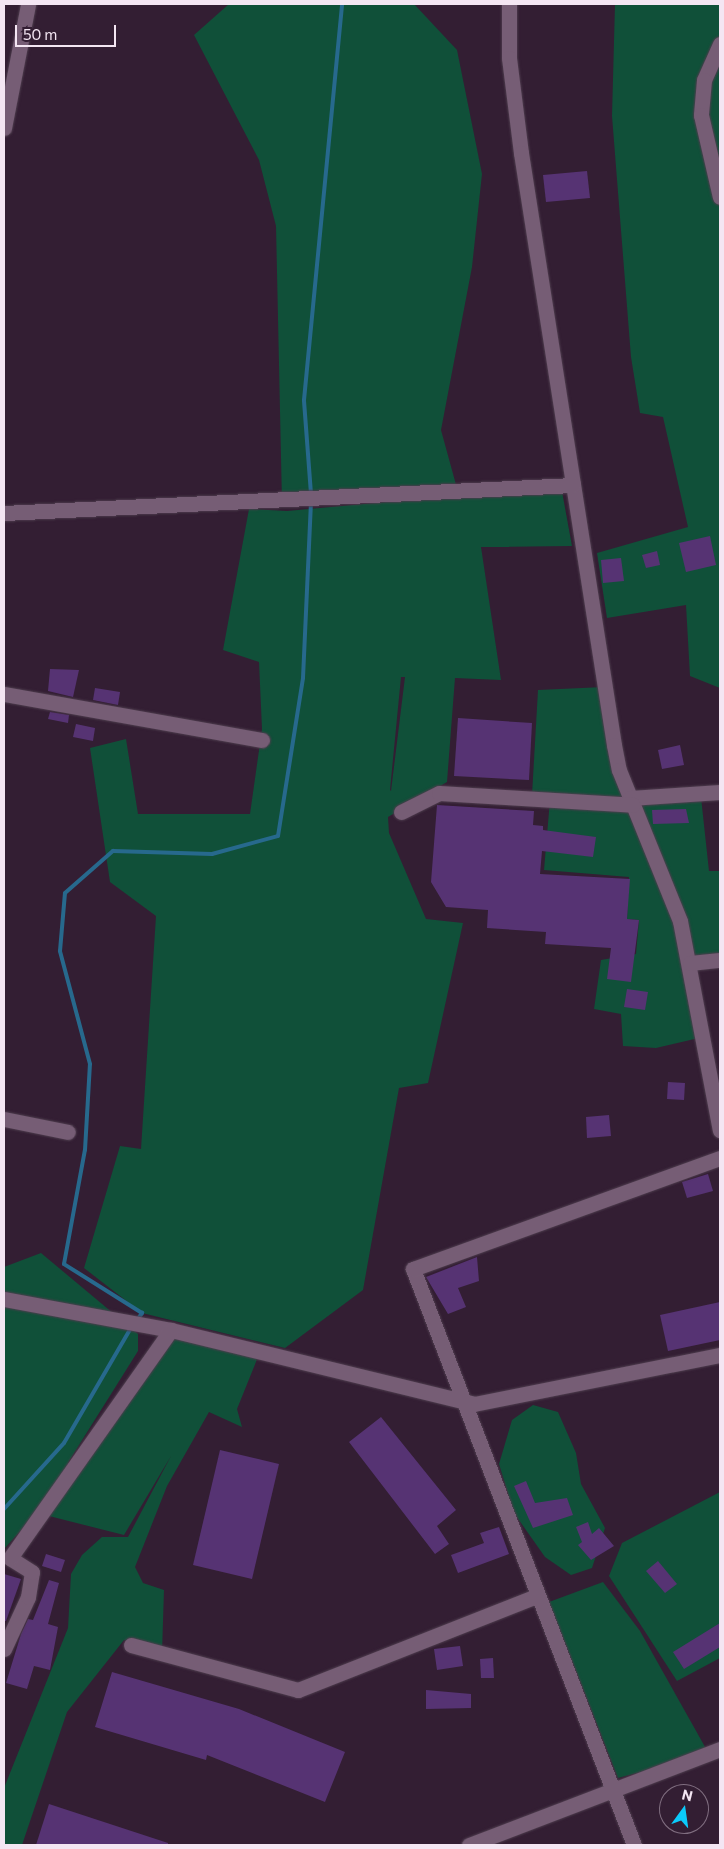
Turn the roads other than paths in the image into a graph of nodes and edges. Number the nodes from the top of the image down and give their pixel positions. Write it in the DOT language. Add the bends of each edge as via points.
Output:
graph roads {
  1 [pos="28,4"];
  2 [pos="509,4"];
  3 [pos="720,44"];
  4 [pos="11,56"];
  5 [pos="4,128"];
  6 [pos="720,197"];
  7 [pos="573,485"];
  8 [pos="4,514"];
  9 [pos="4,694"];
  10 [pos="262,740"];
  11 [pos="720,792"];
  12 [pos="632,802"];
  13 [pos="401,812"];
  14 [pos="720,960"];
  15 [pos="690,962"];
  16 [pos="4,1120"];
  17 [pos="720,1130"];
  18 [pos="68,1132"];
  19 [pos="720,1158"];
  20 [pos="4,1299"];
  21 [pos="171,1330"];
  22 [pos="720,1355"];
  23 [pos="462,1401"];
  24 [pos="537,1596"];
  25 [pos="131,1645"];
  26 [pos="4,1649"];
  27 [pos="720,1749"];
  28 [pos="613,1791"];
  29 [pos="469,1845"];
  30 [pos="634,1845"];
  1 -- 4 [label="street"];
  2 -- 7 [label="street" via="509,58 521,153"];
  3 -- 6 [label="street" via="704,80 701,115"];
  4 -- 5 [label="street"];
  7 -- 8 [label="street"];
  7 -- 12 [label="street" via="614,745"];
  9 -- 10 [label="street"];
  11 -- 12 [label="street"];
  12 -- 13 [label="street" via="439,793"];
  12 -- 15 [label="street" via="672,898"];
  14 -- 15 [label="street"];
  15 -- 17 [label="street"];
  16 -- 18 [label="street"];
  19 -- 23 [label="street" via="413,1268"];
  20 -- 21 [label="street"];
  21 -- 23 [label="street"];
  21 -- 26 [label="street" via="10,1558 32,1572 28,1597"];
  22 -- 23 [label="street" via="495,1402"];
  23 -- 24 [label="street"];
  24 -- 25 [label="street" via="298,1690"];
  24 -- 28 [label="street"];
  27 -- 28 [label="street"];
  28 -- 29 [label="street"];
  28 -- 30 [label="street"];
}
